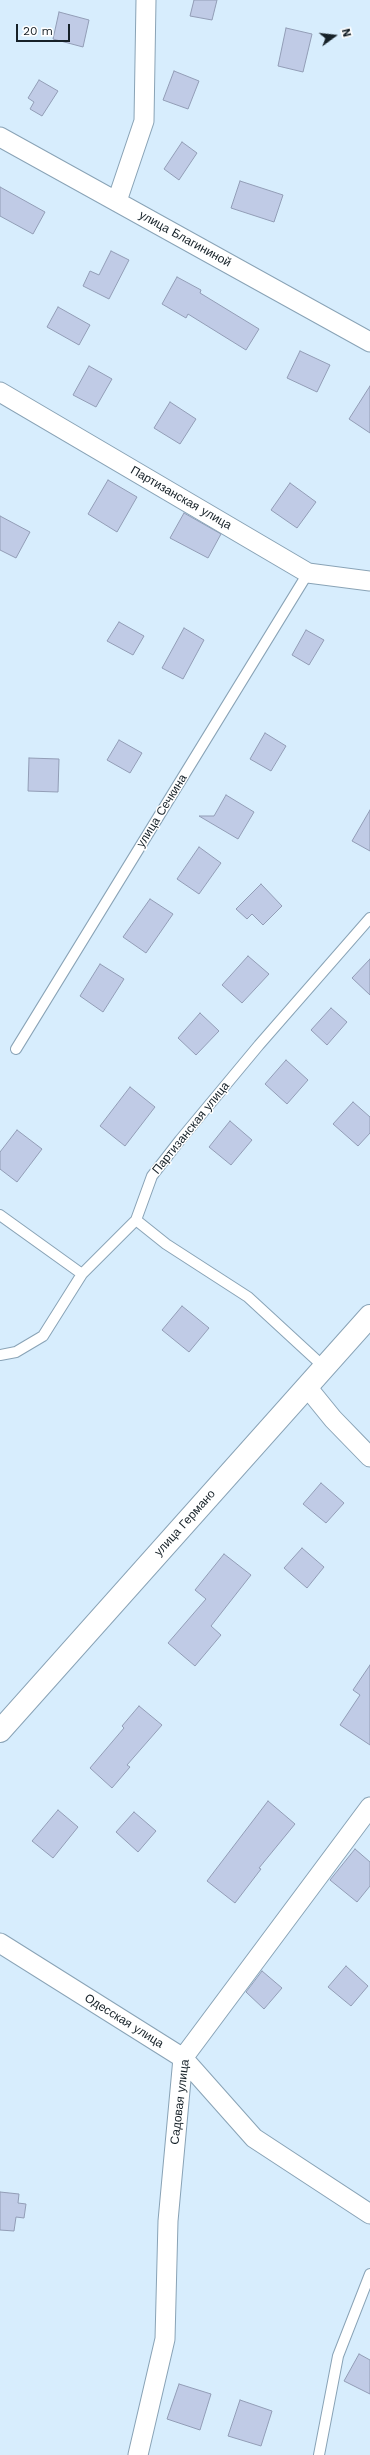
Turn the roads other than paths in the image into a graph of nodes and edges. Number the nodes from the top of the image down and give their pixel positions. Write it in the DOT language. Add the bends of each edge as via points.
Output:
graph roads {
  1 [pos="146,0"];
  2 [pos="0,137"];
  3 [pos="118,201"];
  4 [pos="370,342"];
  5 [pos="0,392"];
  6 [pos="308,573"];
  7 [pos="370,582"];
  8 [pos="370,918"];
  9 [pos="16,1049"];
  10 [pos="0,1215"];
  11 [pos="136,1220"];
  12 [pos="82,1274"];
  13 [pos="370,1316"];
  14 [pos="0,1355"];
  15 [pos="324,1367"];
  16 [pos="306,1387"];
  17 [pos="370,1457"];
  18 [pos="0,1731"];
  19 [pos="370,1807"];
  20 [pos="0,1943"];
  21 [pos="183,2058"];
  22 [pos="370,2214"];
  23 [pos="370,2274"];
  24 [pos="138,2455"];
  25 [pos="319,2455"];
  1 -- 3 [label="street" via="144,122"];
  2 -- 3 [label="street, улица Благининой"];
  3 -- 4 [label="street, улица Благининой"];
  5 -- 6 [label="street, Партизанская улица"];
  6 -- 7 [label="street, Партизанская улица"];
  6 -- 9 [label="lane, улица Сечкина"];
  8 -- 11 [label="lane, Партизанская улица" via="259,1045 152,1176"];
  10 -- 12 [label="lane"];
  11 -- 12 [label="lane"];
  11 -- 15 [label="lane" via="166,1244 248,1297"];
  12 -- 14 [label="lane" via="43,1336 16,1352"];
  13 -- 15 [label="main road, улица Германо"];
  15 -- 16 [label="main road, улица Германо"];
  16 -- 17 [label="street"];
  16 -- 18 [label="main road, улица Германо"];
  19 -- 21 [label="street, Садовая улица"];
  20 -- 21 [label="street, Одесская улица"];
  21 -- 22 [label="street, Одесская улица" via="254,2138"];
  21 -- 24 [label="street, Садовая улица" via="168,2221 165,2339"];
  23 -- 25 [label="lane" via="338,2356"];
}
